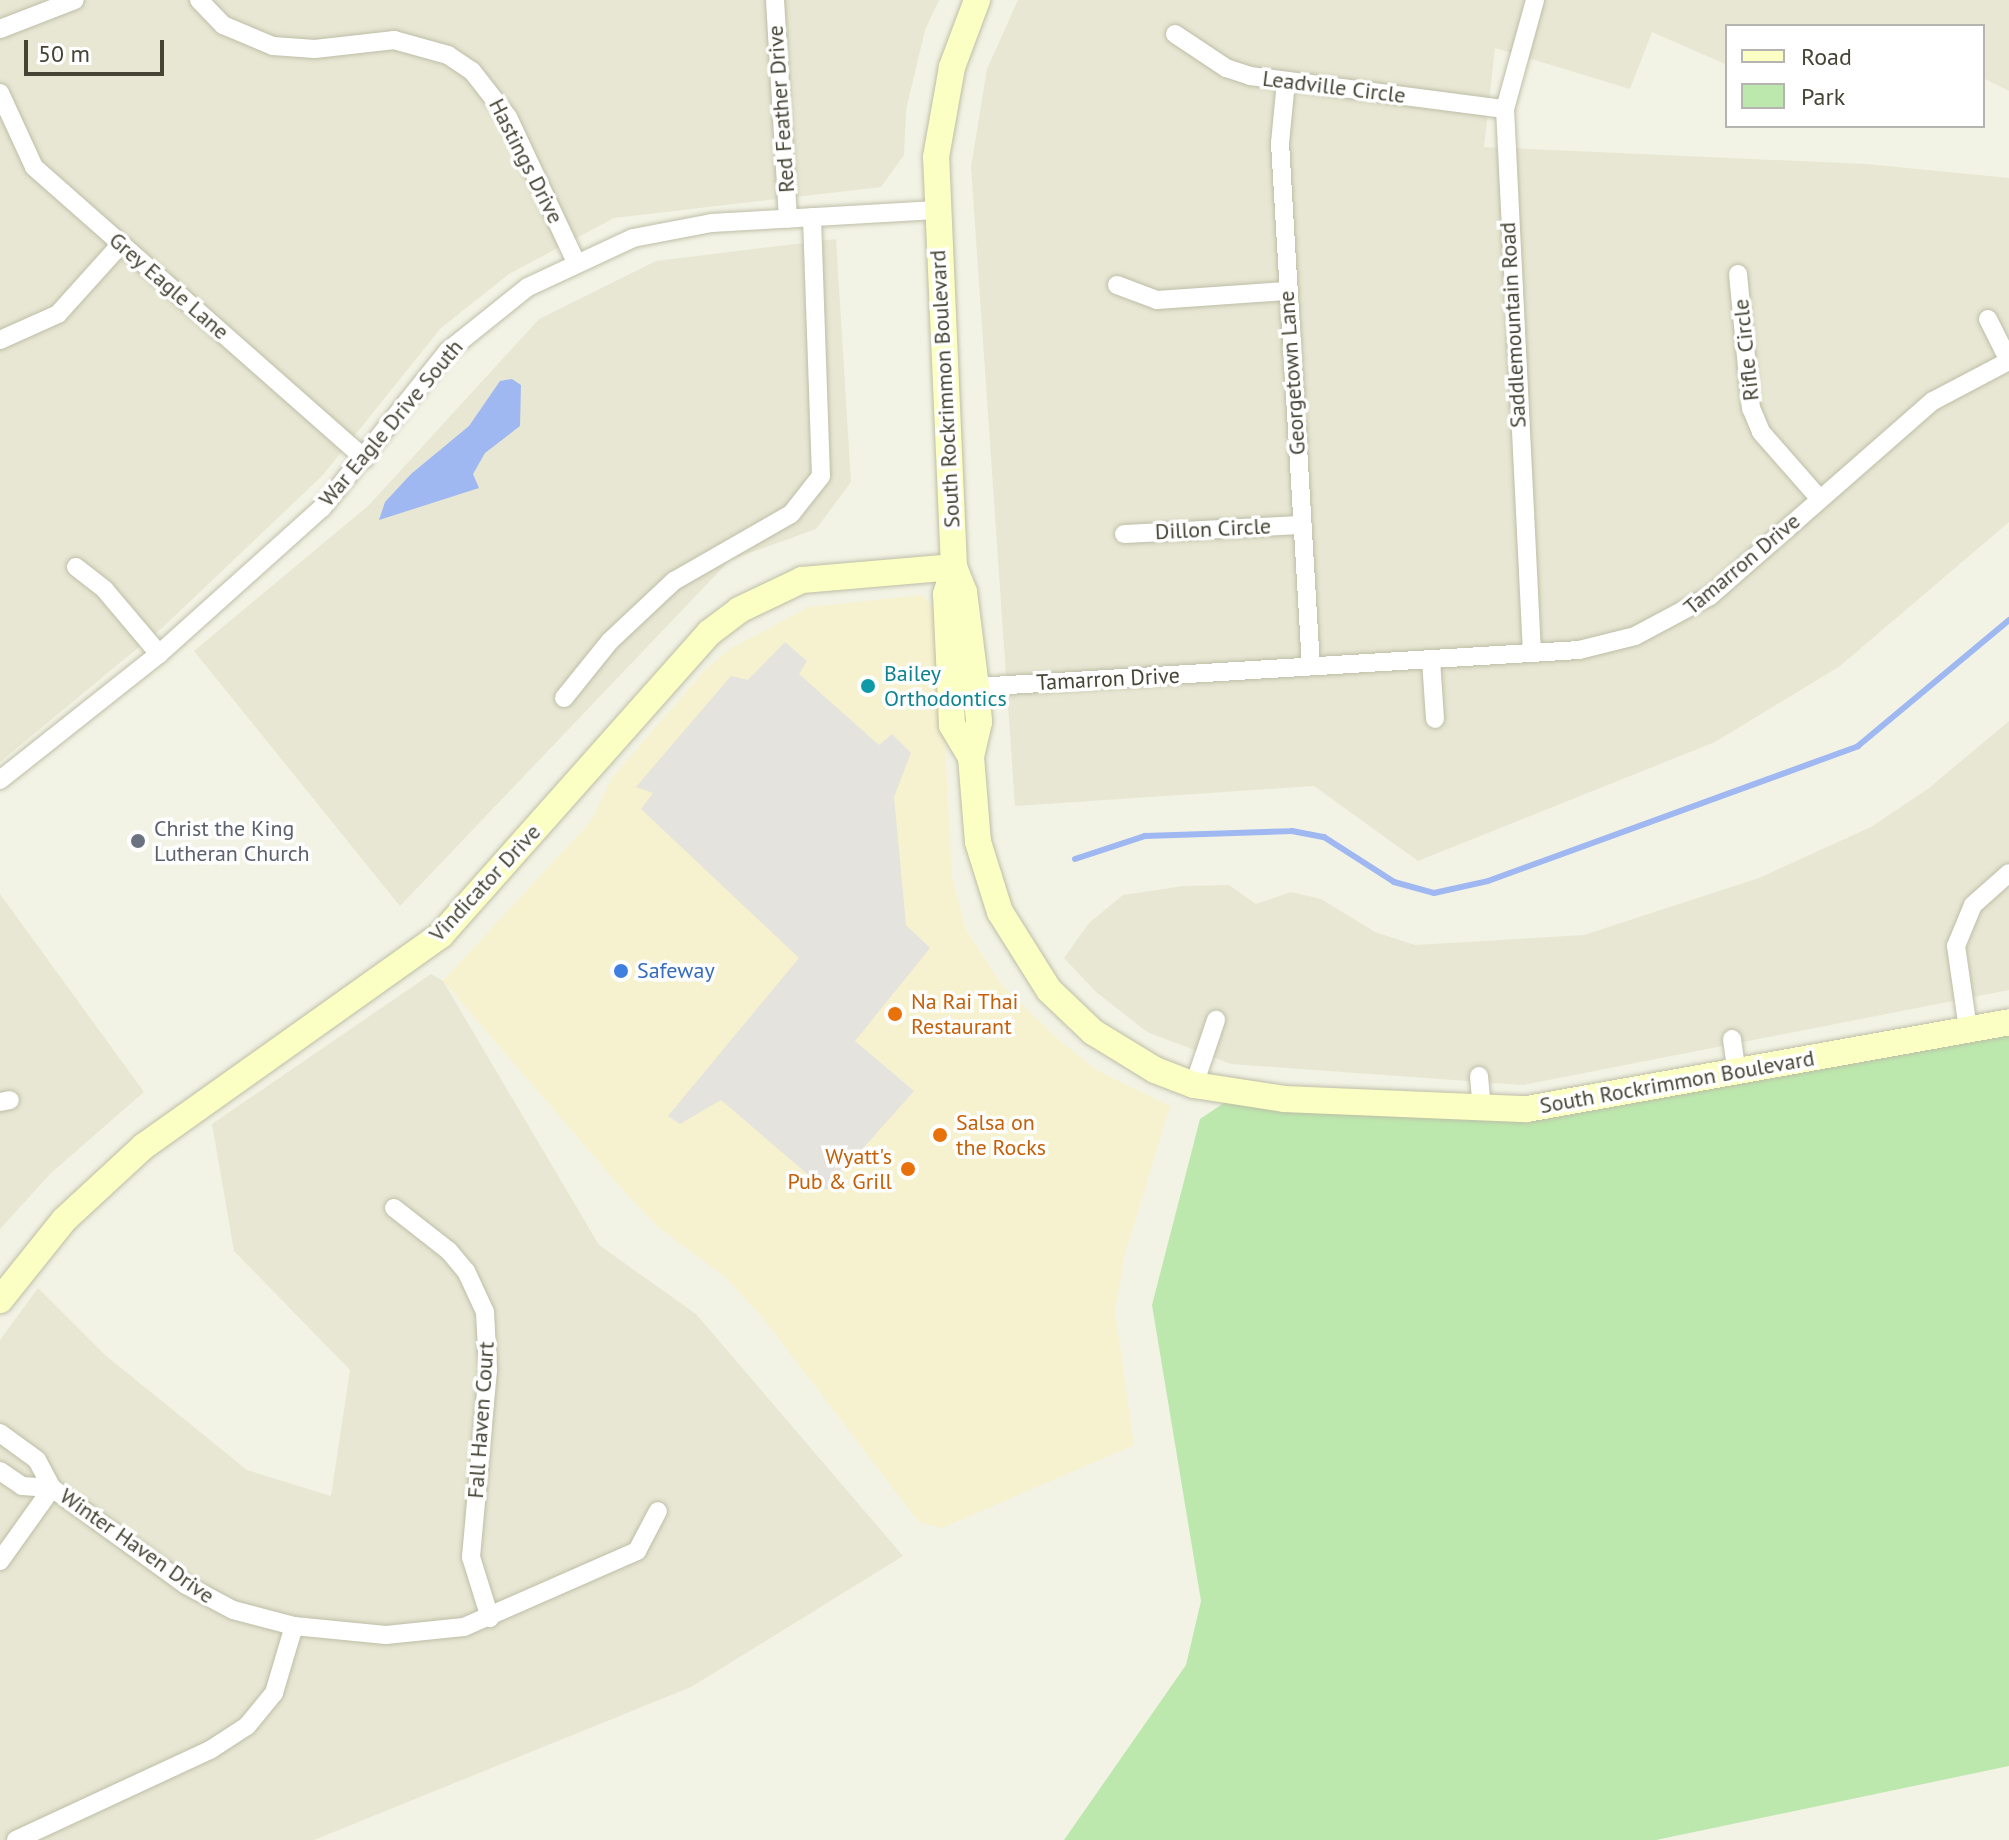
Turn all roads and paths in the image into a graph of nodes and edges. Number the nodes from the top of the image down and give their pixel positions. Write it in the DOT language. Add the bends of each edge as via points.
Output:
graph roads {
  1 [pos="75,0"];
  2 [pos="199,0"];
  3 [pos="775,0"];
  4 [pos="977,0"];
  5 [pos="1535,0"];
  6 [pos="0,29"];
  7 [pos="1175,34"];
  8 [pos="1286,81"];
  9 [pos="0,93"];
  10 [pos="1505,109"];
  11 [pos="936,210"];
  12 [pos="812,217"];
  13 [pos="788,219"];
  14 [pos="121,244"];
  15 [pos="576,262"];
  16 [pos="1738,274"];
  17 [pos="1117,285"];
  18 [pos="1286,291"];
  19 [pos="1988,319"];
  20 [pos="0,340"];
  21 [pos="365,459"];
  22 [pos="1819,498"];
  23 [pos="1301,525"];
  24 [pos="1124,534"];
  25 [pos="76,567"];
  26 [pos="954,567"];
  27 [pos="1532,653"];
  28 [pos="159,654"];
  29 [pos="1431,660"];
  30 [pos="1311,666"];
  31 [pos="976,687"];
  32 [pos="564,698"];
  33 [pos="1435,719"];
  34 [pos="971,757"];
  35 [pos="0,780"];
  36 [pos="2009,873"];
  37 [pos="1216,1020"];
  38 [pos="2009,1022"];
  39 [pos="1968,1029"];
  40 [pos="1732,1039"];
  41 [pos="1737,1073"];
  42 [pos="1479,1076"];
  43 [pos="1194,1085"];
  44 [pos="1482,1110"];
  45 [pos="394,1208"];
  46 [pos="0,1300"];
  47 [pos="0,1433"];
  48 [pos="0,1471"];
  49 [pos="52,1488"];
  50 [pos="658,1511"];
  51 [pos="0,1561"];
  52 [pos="490,1618"];
  53 [pos="294,1626"];
  54 [pos="16,1840"];
  1 -- 6 [label="street"];
  2 -- 15 [label="street, Hastings Drive" via="223,25 273,46 315,49 394,40 448,55 472,71 508,117"];
  3 -- 13 [label="street, Red Feather Drive"];
  4 -- 11 [label="main road, South Rockrimmon Boulevard" via="942,111"];
  5 -- 10 [label="street, Saddlemountain Road"];
  7 -- 8 [label="street, Leadville Circle" via="1226,68"];
  8 -- 10 [label="street, Leadville Circle"];
  8 -- 18 [label="street, Georgetown Lane" via="1280,143"];
  9 -- 14 [label="street, Grey Eagle Lane" via="34,167"];
  10 -- 27 [label="street, Saddlemountain Road"];
  11 -- 12 [label="street, War Eagle Drive South"];
  11 -- 26 [label="main road, South Rockrimmon Boulevard"];
  12 -- 13 [label="street, War Eagle Drive South"];
  12 -- 32 [label="street" via="821,476 791,514 674,581 610,641"];
  13 -- 15 [label="street, War Eagle Drive South" via="712,223 633,238"];
  14 -- 20 [label="street" via="58,314"];
  14 -- 21 [label="street, Grey Eagle Lane"];
  15 -- 21 [label="street, War Eagle Drive South" via="528,287 470,330"];
  16 -- 22 [label="street, Rifle Circle" via="1751,408 1761,432"];
  17 -- 18 [label="street" via="1157,300"];
  18 -- 23 [label="street, Georgetown Lane"];
  19 -- 22 [label="street, Tamarron Drive" via="2009,361 1933,401"];
  21 -- 28 [label="street, War Eagle Drive South" via="322,508"];
  22 -- 27 [label="street, Tamarron Drive" via="1710,596 1676,618 1606,646"];
  23 -- 24 [label="street, Dillon Circle"];
  23 -- 30 [label="street, Georgetown Lane"];
  25 -- 28 [label="street" via="105,590"];
  26 -- 31 [label="main road, South Rockrimmon Boulevard" via="964,592"];
  26 -- 34 [label="main road, South Rockrimmon Boulevard" via="946,594 952,725"];
  26 -- 46 [label="main road, Vindicator Drive" via="802,580 739,610 709,633 441,935 144,1146 64,1220"];
  27 -- 29 [label="street, Tamarron Drive"];
  28 -- 35 [label="street, War Eagle Drive South"];
  29 -- 30 [label="street, Tamarron Drive"];
  29 -- 33 [label="street"];
  30 -- 31 [label="street, Tamarron Drive"];
  31 -- 34 [label="main road, South Rockrimmon Boulevard" via="979,722"];
  34 -- 43 [label="main road, South Rockrimmon Boulevard" via="986,877 1020,951 1049,990 1093,1032 1146,1065"];
  36 -- 39 [label="street" via="1973,905 1956,946"];
  37 -- 43 [label="street"];
  38 -- 39 [label="main road, South Rockrimmon Boulevard"];
  39 -- 41 [label="main road, South Rockrimmon Boulevard"];
  40 -- 41 [label="street"];
  41 -- 44 [label="main road, South Rockrimmon Boulevard" via="1567,1105"];
  42 -- 44 [label="street"];
  43 -- 44 [label="main road, South Rockrimmon Boulevard" via="1284,1099"];
  45 -- 52 [label="street, Fall Haven Court" via="458,1261 485,1312 488,1370 471,1557"];
  47 -- 49 [label="street, Winter Haven Drive" via="37,1460"];
  48 -- 49 [label="street, Winter Haven Drive" via="22,1486"];
  49 -- 51 [label="street"];
  49 -- 53 [label="street, Winter Haven Drive" via="207,1598"];
  50 -- 52 [label="street, Winter Haven Drive" via="637,1551"];
  52 -- 53 [label="street, Winter Haven Drive" via="414,1634"];
  53 -- 54 [label="street" via="274,1693 247,1726 210,1750"];
}
